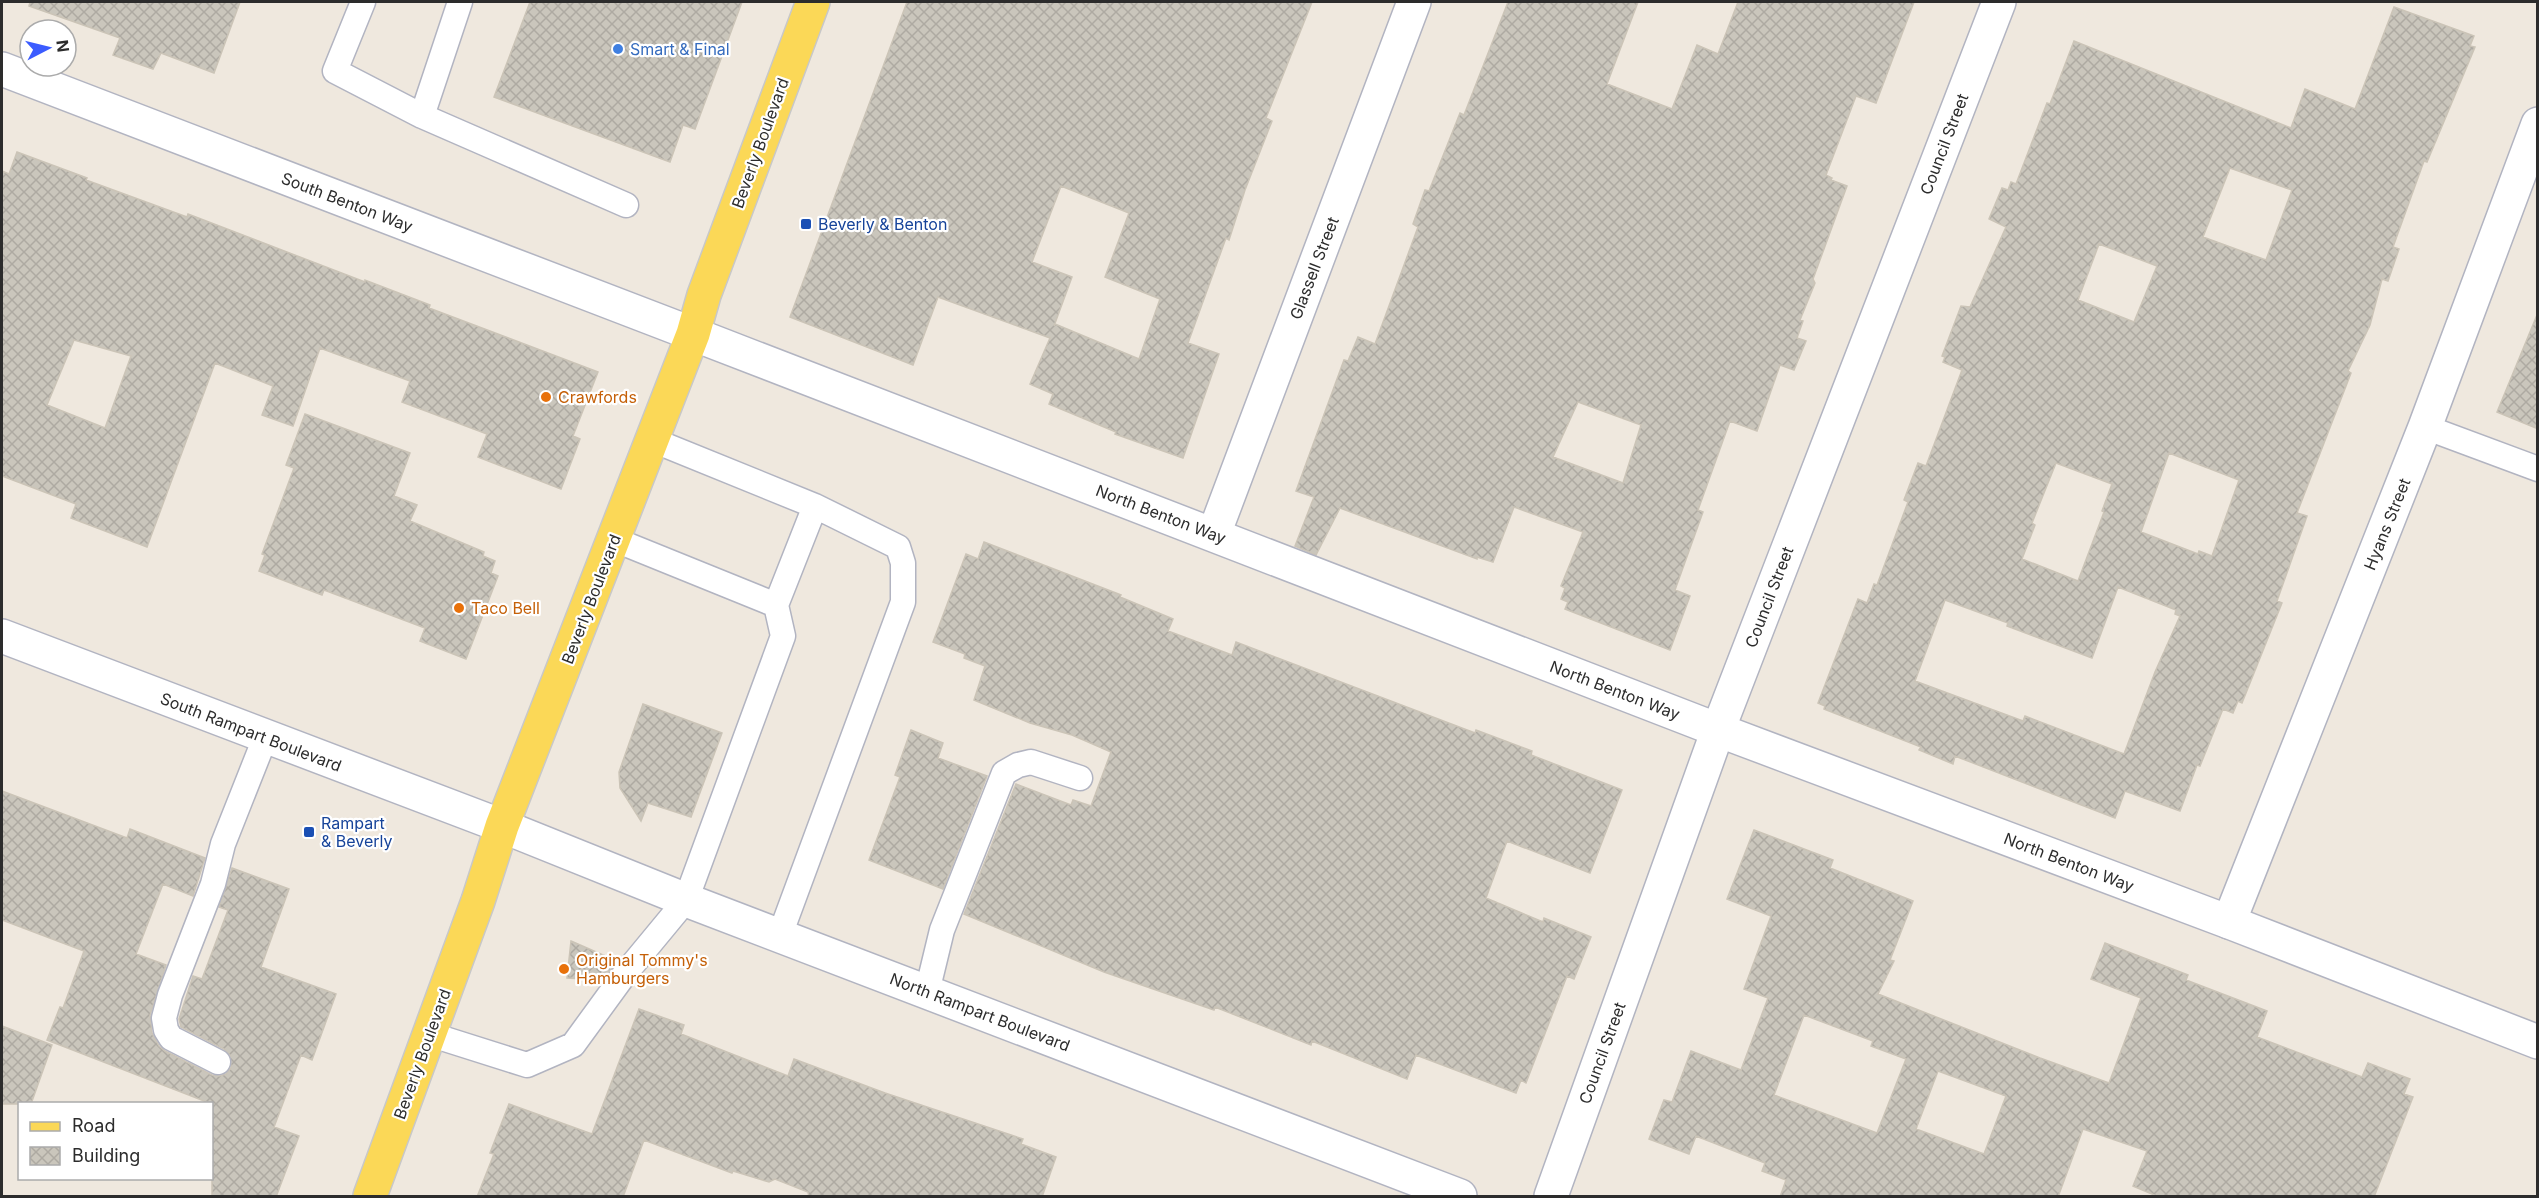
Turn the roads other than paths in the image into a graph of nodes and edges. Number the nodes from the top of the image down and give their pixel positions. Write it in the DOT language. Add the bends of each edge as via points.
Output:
graph roads {
  1 [pos="363,2"];
  2 [pos="460,2"];
  3 [pos="813,2"];
  4 [pos="1414,2"];
  5 [pos="1999,2"];
  6 [pos="2,69"];
  7 [pos="422,116"];
  8 [pos="2538,124"];
  9 [pos="626,204"];
  10 [pos="693,334"];
  11 [pos="2425,427"];
  12 [pos="650,439"];
  13 [pos="2538,469"];
  14 [pos="815,506"];
  15 [pos="1214,534"];
  16 [pos="613,539"];
  17 [pos="776,605"];
  18 [pos="2,636"];
  19 [pos="1718,730"];
  20 [pos="265,738"];
  21 [pos="1080,778"];
  22 [pos="502,826"];
  23 [pos="686,900"];
  24 [pos="2229,922"];
  25 [pos="780,935"];
  26 [pos="927,992"];
  27 [pos="429,1034"];
  28 [pos="2538,1042"];
  29 [pos="218,1062"];
  30 [pos="370,1197"];
  31 [pos="1460,1197"];
  32 [pos="1551,1197"];
  1 -- 7 [label="lane" via="335,71"];
  2 -- 7 [label="lane"];
  3 -- 10 [label="main road, Beverly Boulevard"];
  4 -- 15 [label="street, Glassell Street"];
  5 -- 19 [label="street, Council Street"];
  6 -- 10 [label="street, South Benton Way"];
  7 -- 9 [label="lane"];
  8 -- 11 [label="street, Hyans Street"];
  10 -- 12 [label="main road, Beverly Boulevard"];
  10 -- 15 [label="street, North Benton Way"];
  11 -- 13 [label="lane"];
  11 -- 24 [label="street, Hyans Street"];
  12 -- 14 [label="lane"];
  12 -- 16 [label="main road, Beverly Boulevard"];
  14 -- 17 [label="lane"];
  14 -- 25 [label="lane" via="898,547 903,562 903,602"];
  15 -- 19 [label="street, North Benton Way"];
  16 -- 17 [label="lane"];
  16 -- 22 [label="main road, Beverly Boulevard"];
  17 -- 23 [label="lane" via="783,636"];
  18 -- 20 [label="street, South Rampart Boulevard"];
  19 -- 24 [label="street, North Benton Way"];
  19 -- 32 [label="street, Council Street"];
  20 -- 22 [label="street, South Rampart Boulevard"];
  20 -- 29 [label="lane" via="223,844 213,884 164,1018 171,1038"];
  21 -- 26 [label="lane" via="1031,762 1004,774 942,930"];
  22 -- 23 [label="street, North Rampart Boulevard"];
  22 -- 27 [label="main road, Beverly Boulevard"];
  23 -- 25 [label="street, North Rampart Boulevard"];
  23 -- 27 [label="lane" via="573,1045 527,1065"];
  24 -- 28 [label="street, North Benton Way"];
  25 -- 26 [label="street, North Rampart Boulevard"];
  26 -- 31 [label="street, North Rampart Boulevard"];
  27 -- 30 [label="main road, Beverly Boulevard"];
}
